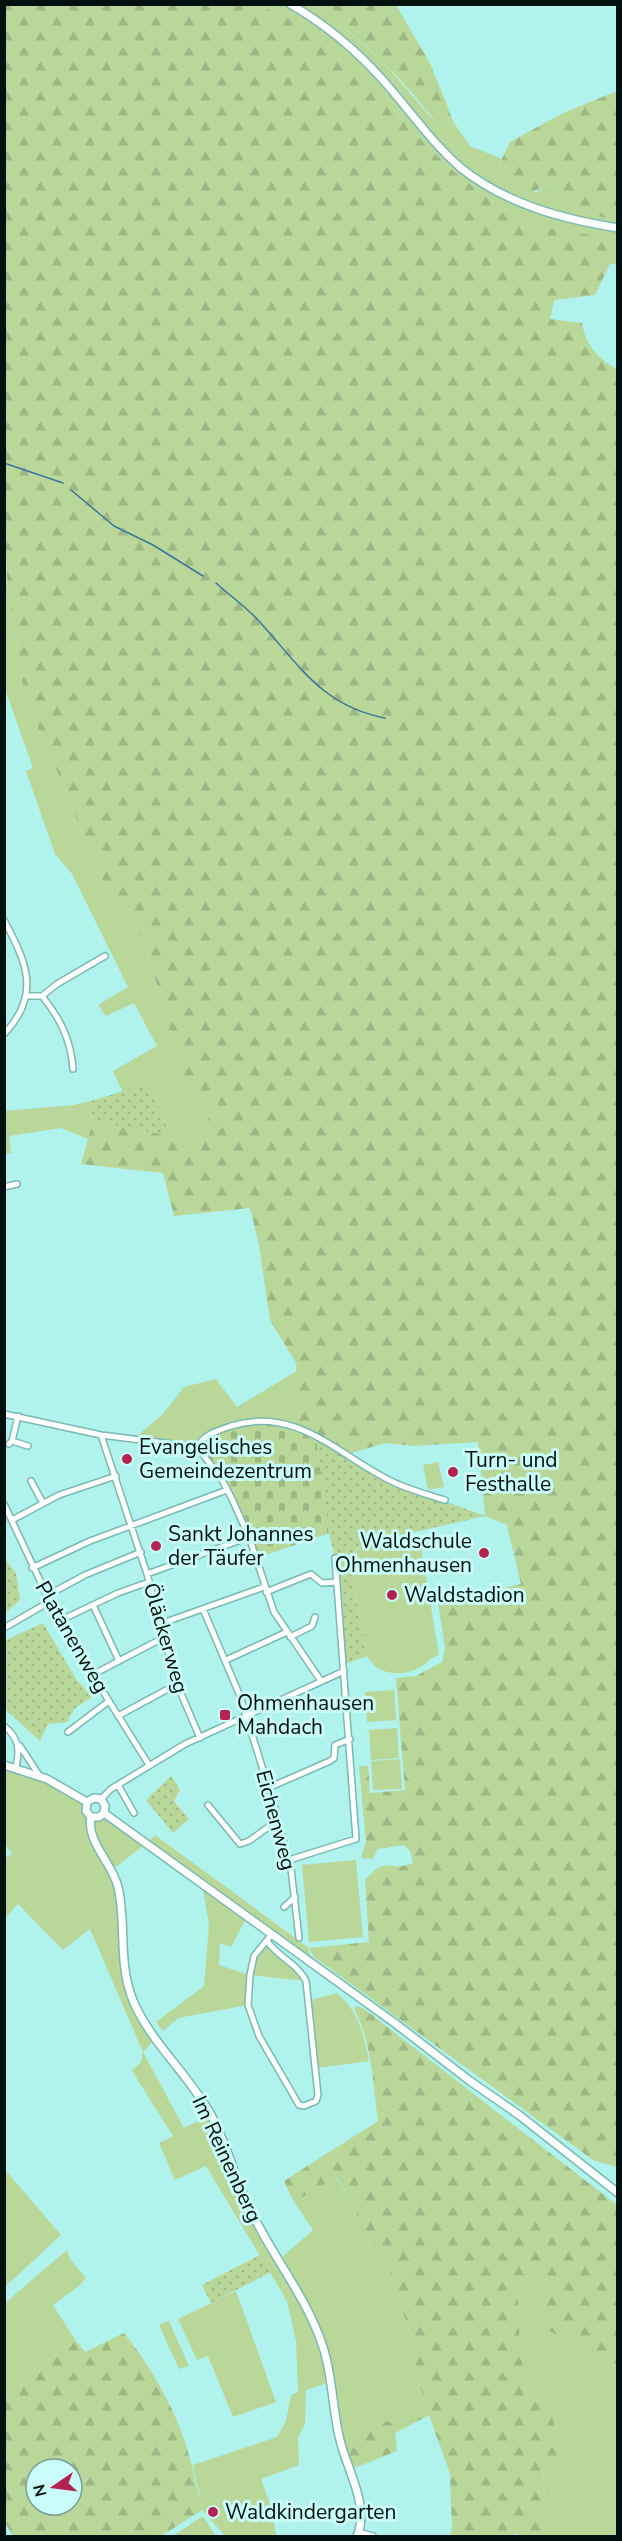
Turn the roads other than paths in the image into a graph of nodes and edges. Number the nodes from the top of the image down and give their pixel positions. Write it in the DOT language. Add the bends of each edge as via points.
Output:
graph roads {
  1 [pos="290,4"];
  2 [pos="618,228"];
  3 [pos="4,920"];
  4 [pos="105,956"];
  5 [pos="27,996"];
  6 [pos="42,996"];
  7 [pos="4,1034"];
  8 [pos="73,1069"];
  9 [pos="17,1184"];
  10 [pos="4,1186"];
  11 [pos="4,1414"];
  12 [pos="18,1416"];
  13 [pos="101,1435"];
  14 [pos="28,1446"];
  15 [pos="197,1447"];
  16 [pos="116,1476"];
  17 [pos="31,1481"];
  18 [pos="227,1490"];
  19 [pos="445,1500"];
  20 [pos="43,1503"];
  21 [pos="4,1504"];
  22 [pos="12,1520"];
  23 [pos="132,1525"];
  24 [pos="249,1537"];
  25 [pos="141,1552"];
  26 [pos="335,1558"];
  27 [pos="32,1568"];
  28 [pos="147,1574"];
  29 [pos="149,1582"];
  30 [pos="338,1582"];
  31 [pos="265,1589"];
  32 [pos="47,1599"];
  33 [pos="93,1605"];
  34 [pos="203,1609"];
  35 [pos="315,1617"];
  36 [pos="59,1621"];
  37 [pos="160,1624"];
  38 [pos="4,1628"];
  39 [pos="289,1634"];
  40 [pos="163,1638"];
  41 [pos="226,1660"];
  42 [pos="119,1661"];
  43 [pos="344,1671"];
  44 [pos="92,1675"];
  45 [pos="321,1681"];
  46 [pos="177,1684"];
  47 [pos="109,1701"];
  48 [pos="118,1716"];
  49 [pos="247,1717"];
  50 [pos="4,1726"];
  51 [pos="68,1732"];
  52 [pos="200,1738"];
  53 [pos="16,1739"];
  54 [pos="350,1739"];
  55 [pos="4,1765"];
  56 [pos="149,1765"];
  57 [pos="16,1767"];
  58 [pos="39,1775"];
  59 [pos="118,1785"];
  60 [pos="268,1788"];
  61 [pos="101,1799"];
  62 [pos="87,1802"];
  63 [pos="208,1805"];
  64 [pos="104,1813"];
  65 [pos="135,1813"];
  66 [pos="91,1816"];
  67 [pos="278,1820"];
  68 [pos="289,1860"];
  69 [pos="295,1897"];
  70 [pos="284,1907"];
  71 [pos="269,1938"];
  72 [pos="299,1938"];
  73 [pos="618,2193"];
  74 [pos="358,2534"];
  75 [pos="373,2536"];
  1 -- 2 [label="main road" via="320,21 352,48 438,145 485,184 508,197 573,221"];
  3 -- 5 [label="street" via="28,976"];
  4 -- 6 [label="street"];
  5 -- 6 [label="street"];
  5 -- 7 [label="street" via="18,1017"];
  6 -- 8 [label="street" via="61,1020"];
  9 -- 10 [label="street"];
  11 -- 12 [label="street"];
  12 -- 13 [label="street"];
  12 -- 14 [label="street" via="11,1443"];
  13 -- 15 [label="street"];
  13 -- 16 [label="street, Öläckerweg"];
  15 -- 18 [label="street"];
  15 -- 19 [label="street" via="204,1437 221,1429 246,1422 277,1421 316,1436 390,1481"];
  16 -- 20 [label="street"];
  16 -- 23 [label="street, Öläckerweg"];
  17 -- 20 [label="street"];
  18 -- 23 [label="street"];
  18 -- 24 [label="street"];
  20 -- 22 [label="street"];
  21 -- 22 [label="street, Platanenweg"];
  22 -- 27 [label="street, Platanenweg"];
  23 -- 25 [label="street, Öläckerweg"];
  23 -- 27 [label="street"];
  24 -- 28 [label="street"];
  24 -- 31 [label="street"];
  25 -- 28 [label="street, Öläckerweg"];
  25 -- 32 [label="street" via="85,1575"];
  26 -- 30 [label="street"];
  27 -- 32 [label="street, Platanenweg"];
  28 -- 29 [label="street, Öläckerweg"];
  29 -- 33 [label="street"];
  29 -- 37 [label="street, Öläckerweg"];
  30 -- 31 [label="street" via="322,1583 311,1574"];
  30 -- 43 [label="street"];
  31 -- 34 [label="street"];
  31 -- 39 [label="street"];
  32 -- 36 [label="street, Platanenweg"];
  32 -- 38 [label="street"];
  33 -- 36 [label="street"];
  33 -- 42 [label="street"];
  34 -- 37 [label="street"];
  34 -- 41 [label="street, Eichenweg"];
  35 -- 39 [label="street" via="312,1626"];
  36 -- 44 [label="street, Platanenweg"];
  37 -- 40 [label="street, Öläckerweg"];
  39 -- 41 [label="street"];
  39 -- 45 [label="street"];
  40 -- 42 [label="street"];
  40 -- 46 [label="street, Öläckerweg"];
  41 -- 49 [label="street, Eichenweg"];
  42 -- 44 [label="street"];
  43 -- 45 [label="street"];
  43 -- 54 [label="street"];
  44 -- 47 [label="street, Platanenweg"];
  45 -- 49 [label="street"];
  46 -- 48 [label="street"];
  46 -- 52 [label="street, Öläckerweg"];
  47 -- 48 [label="street, Platanenweg"];
  47 -- 51 [label="street"];
  48 -- 56 [label="street, Platanenweg"];
  49 -- 52 [label="street"];
  49 -- 60 [label="street, Eichenweg"];
  50 -- 53 [label="street"];
  52 -- 56 [label="street"];
  53 -- 57 [label="street"];
  53 -- 58 [label="street"];
  54 -- 60 [label="street" via="334,1745 334,1758 330,1761"];
  54 -- 68 [label="street" via="356,1839"];
  55 -- 57 [label="main road"];
  56 -- 59 [label="street"];
  57 -- 58 [label="main road"];
  58 -- 62 [label="main road"];
  59 -- 61 [label="street"];
  59 -- 65 [label="street"];
  60 -- 67 [label="street, Eichenweg"];
  61 -- 62 [label="main road"];
  61 -- 64 [label="main road"];
  62 -- 66 [label="main road" via="86,1811"];
  63 -- 67 [label="street" via="240,1844 249,1842"];
  64 -- 66 [label="main road"];
  64 -- 71 [label="main road"];
  66 -- 74 [label="main road, Im Reinenberg" via="93,1839 118,1888 122,1957 131,1995 154,2039 211,2115 251,2213 308,2307 324,2350 339,2438 359,2499"];
  67 -- 68 [label="street, Eichenweg"];
  68 -- 69 [label="street, Eichenweg"];
  69 -- 70 [label="street, Eichenweg"];
  69 -- 72 [label="street, Eichenweg"];
  71 -- 71 [label="street" via="254,1956 248,2005 259,2036 298,2104 304,2106 316,2101 318,2095 306,1981"];
  71 -- 73 [label="main road" via="519,2115"];
  74 -- 75 [label="street"];
}
